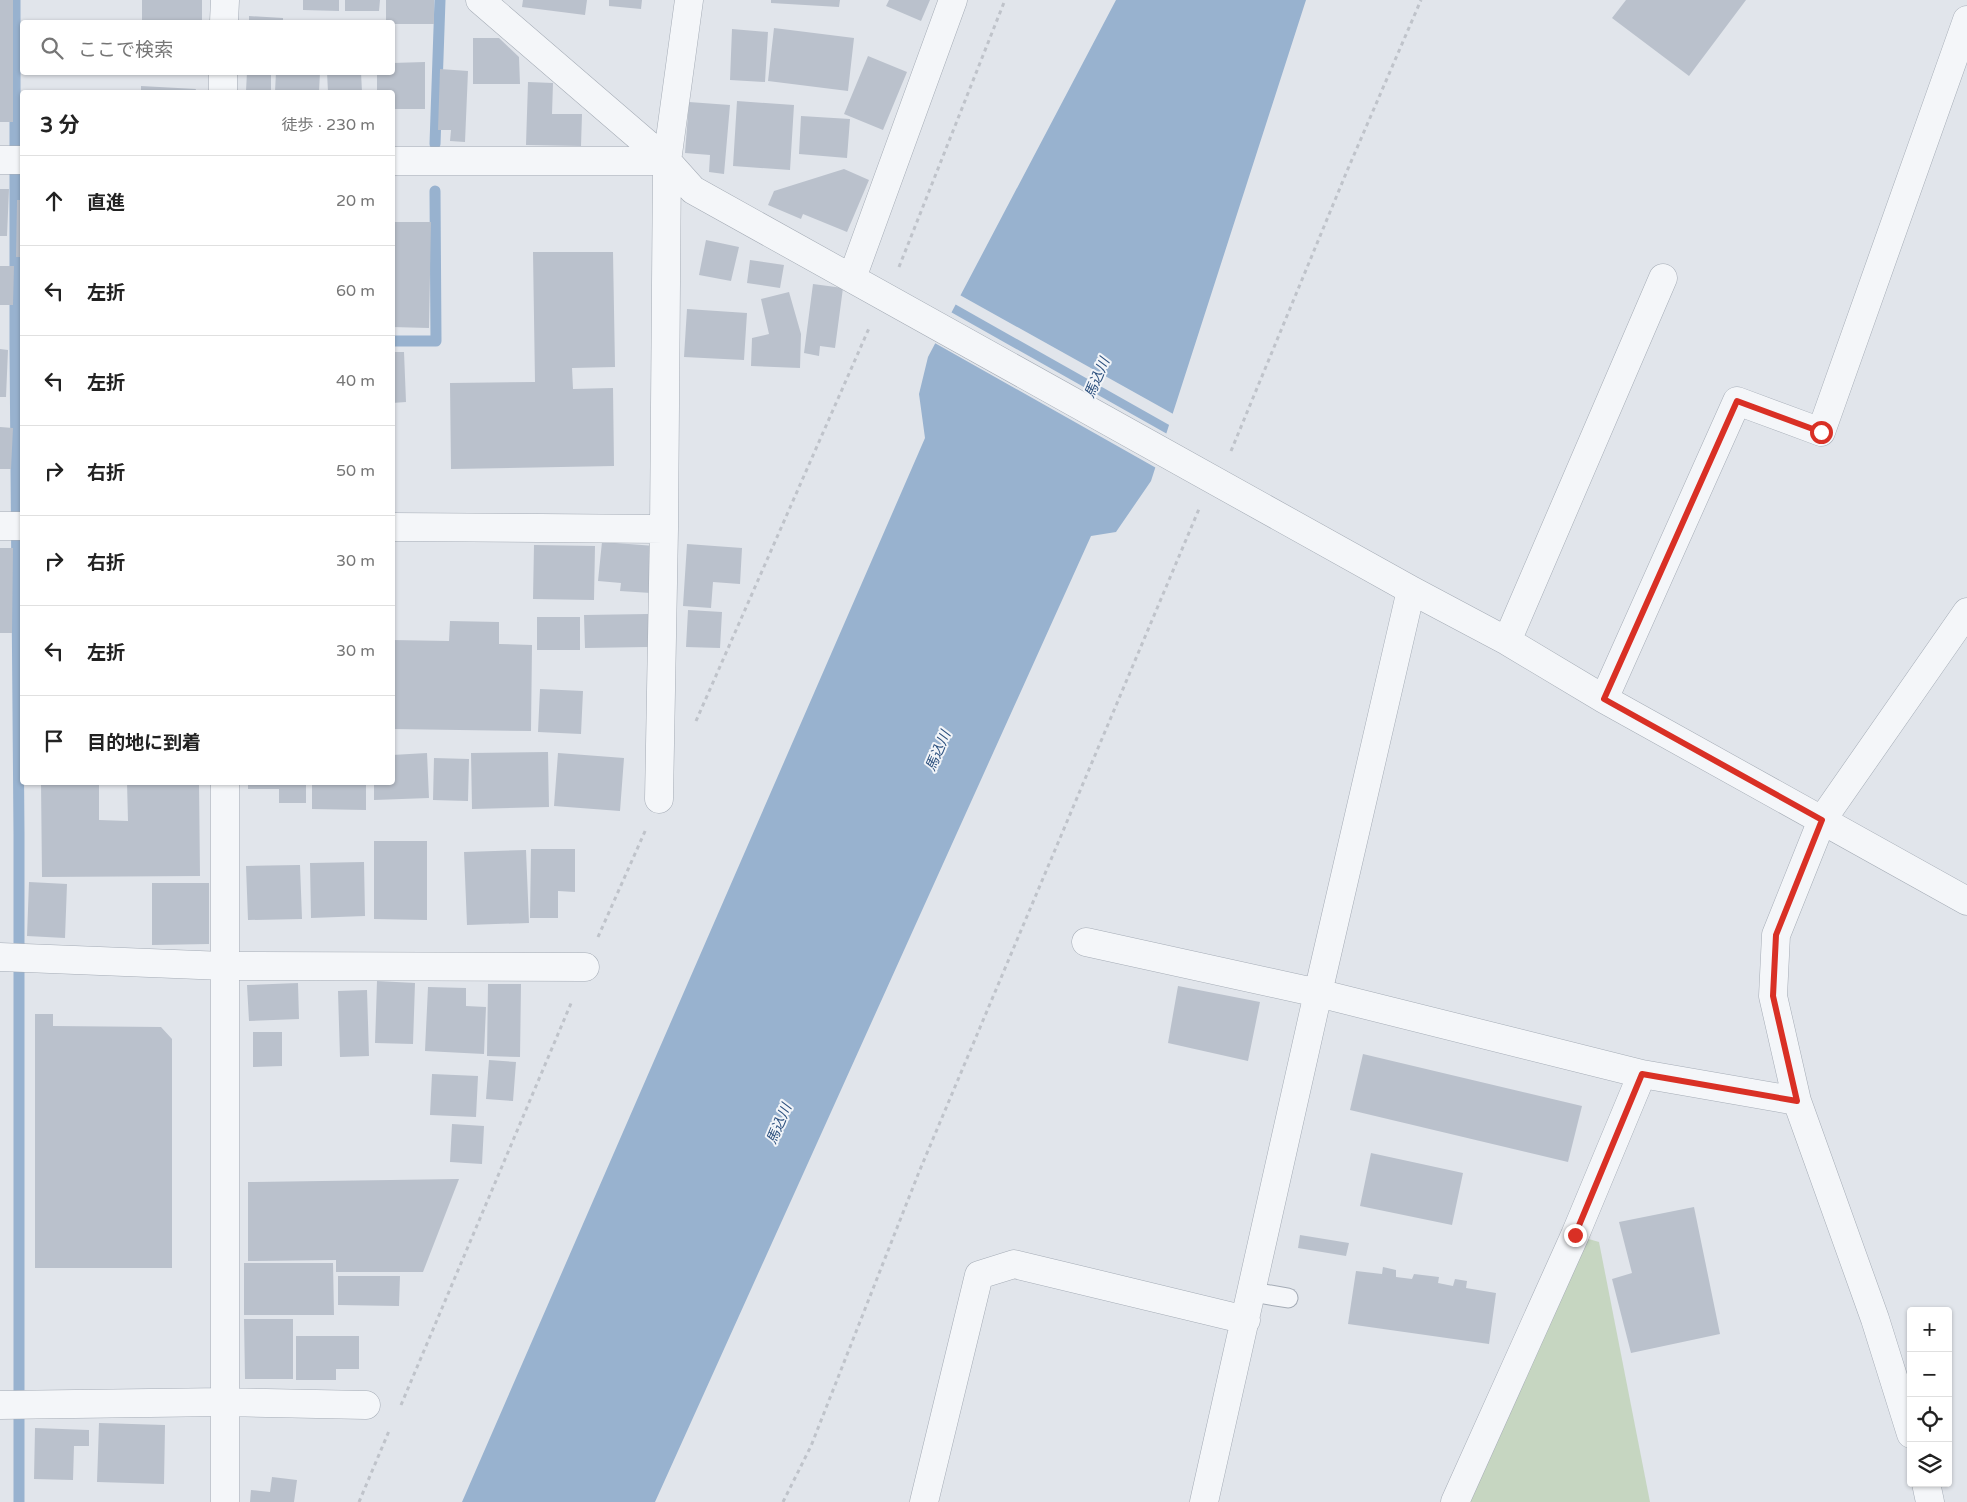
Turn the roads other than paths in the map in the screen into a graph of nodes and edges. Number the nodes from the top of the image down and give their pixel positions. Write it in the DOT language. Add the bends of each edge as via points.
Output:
graph roads {
  1 [pos="225,0"];
  2 [pos="480,0"];
  3 [pos="689,0"];
  4 [pos="953,0"];
  5 [pos="224,20"];
  6 [pos="1967,20"];
  7 [pos="223,75"];
  8 [pos="223,90"];
  9 [pos="0,160"];
  10 [pos="20,160"];
  11 [pos="395,160"];
  12 [pos="667,162"];
  13 [pos="852,278"];
  14 [pos="1663,278"];
  15 [pos="0,526"];
  16 [pos="20,526"];
  17 [pos="395,527"];
  18 [pos="664,529"];
  19 [pos="1411,590"];
  20 [pos="1967,612"];
  21 [pos="1507,641"];
  22 [pos="1604,699"];
  23 [pos="225,785"];
  24 [pos="659,800"];
  25 [pos="1822,820"];
  26 [pos="1967,901"];
  27 [pos="1086,942"];
  28 [pos="0,957"];
  29 [pos="224,966"];
  30 [pos="585,967"];
  31 [pos="1318,993"];
  32 [pos="1642,1074"];
  33 [pos="1797,1101"];
  34 [pos="1252,1292"];
  35 [pos="1288,1298"];
  36 [pos="1246,1320"];
  37 [pos="224,1402"];
  38 [pos="0,1405"];
  39 [pos="366,1405"];
  40 [pos="1907,1421"];
  41 [pos="1927,1487"];
  42 [pos="225,1502"];
  43 [pos="924,1502"];
  44 [pos="1204,1502"];
  45 [pos="1456,1502"];
  46 [pos="1930,1502"];
  1 -- 5 [label="street"];
  2 -- 12 [label="street"];
  3 -- 12 [label="street"];
  4 -- 13 [label="street"];
  6 -- 22 [label="street" via="1821,432 1737,401"];
  7 -- 8 [label="street"];
  9 -- 10 [label="street"];
  11 -- 12 [label="street"];
  12 -- 13 [label="street" via="693,190"];
  12 -- 18 [label="street"];
  13 -- 19 [label="street" via="1213,476"];
  14 -- 21 [label="street"];
  15 -- 16 [label="street"];
  17 -- 18 [label="street"];
  18 -- 24 [label="street"];
  19 -- 21 [label="street"];
  19 -- 31 [label="street"];
  20 -- 25 [label="street"];
  21 -- 22 [label="street"];
  22 -- 25 [label="street"];
  23 -- 29 [label="street"];
  25 -- 26 [label="street"];
  25 -- 33 [label="street" via="1776,935 1773,996"];
  27 -- 31 [label="street"];
  28 -- 29 [label="street"];
  29 -- 30 [label="street"];
  29 -- 37 [label="street"];
  31 -- 32 [label="street"];
  31 -- 34 [label="street"];
  32 -- 33 [label="street"];
  32 -- 45 [label="street" via="1575,1235"];
  33 -- 40 [label="street" via="1875,1319"];
  34 -- 35 [label="lane"];
  34 -- 36 [label="street"];
  36 -- 43 [label="street" via="1014,1264 979,1275"];
  36 -- 44 [label="street"];
  37 -- 38 [label="street"];
  37 -- 39 [label="street"];
  37 -- 42 [label="street"];
  41 -- 46 [label="street"];
}
